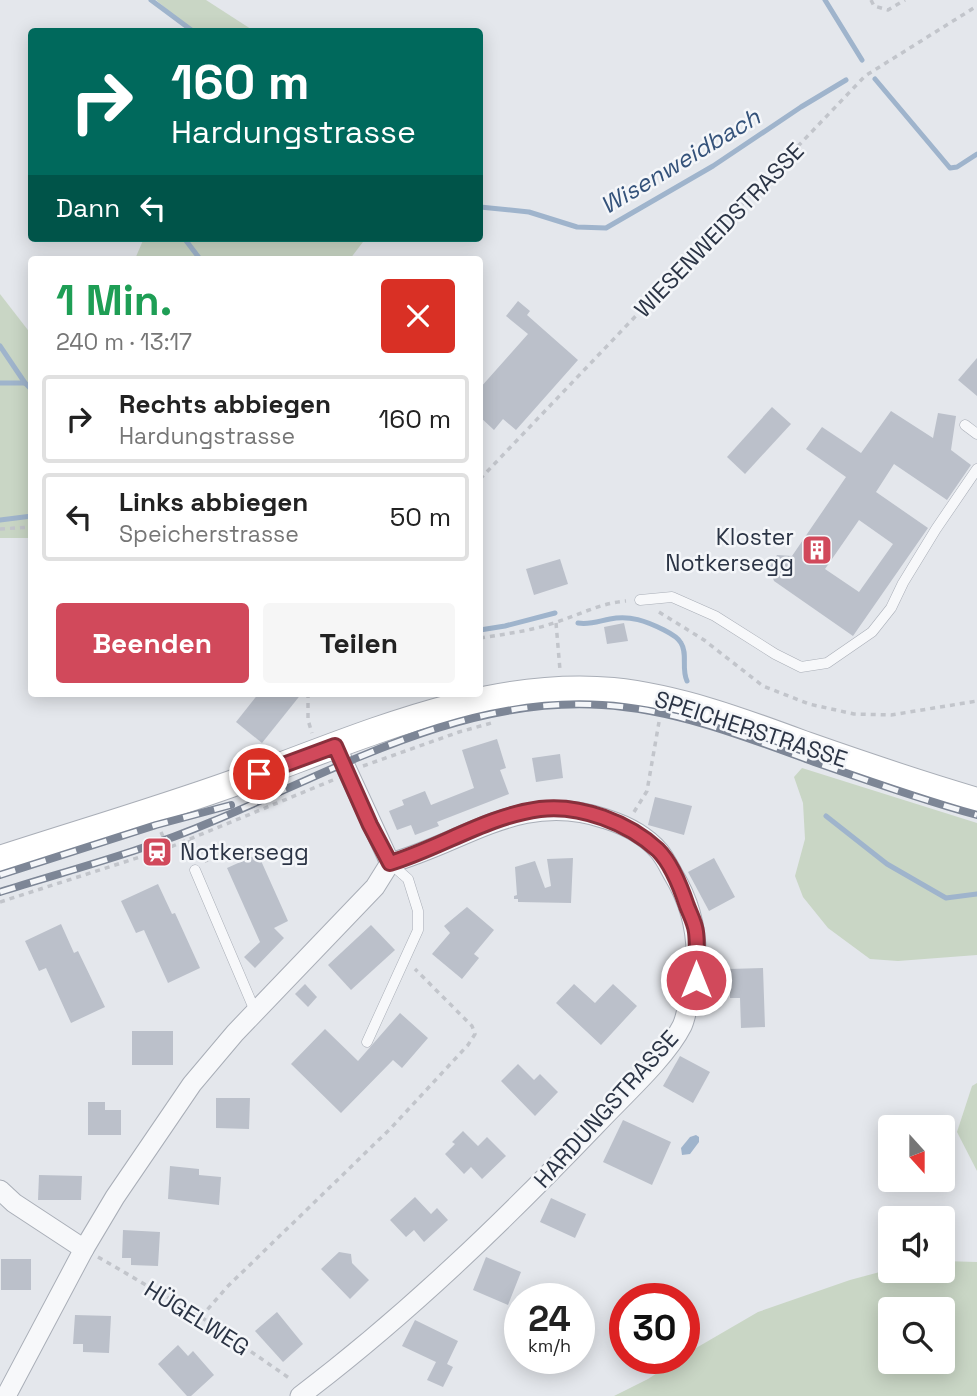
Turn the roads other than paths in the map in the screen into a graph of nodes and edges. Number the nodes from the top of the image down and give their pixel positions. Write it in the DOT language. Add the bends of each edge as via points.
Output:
graph roads {
  1 [pos="965,425"];
  2 [pos="977,434"];
  3 [pos="977,469"];
  4 [pos="640,600"];
  5 [pos="327,749"];
  6 [pos="977,801"];
  7 [pos="0,859"];
  8 [pos="390,863"];
  9 [pos="195,870"];
  10 [pos="256,1012"];
  11 [pos="368,1042"];
  12 [pos="0,1190"];
  13 [pos="90,1252"];
  14 [pos="304,1391"];
  15 [pos="6,1396"];
  1 -- 2 [label="lane"];
  3 -- 4 [label="lane" via="891,608 872,632 827,663 801,667 715,615 672,597"];
  5 -- 6 [label="main road, SPEICHERSTRASSE" via="457,706 514,694 615,691 680,703"];
  5 -- 7 [label="main road, SPEICHERSTRASSE"];
  5 -- 8 [label="street"];
  8 -- 10 [label="street" via="375,887"];
  8 -- 11 [label="lane" via="408,879 418,911 418,930"];
  8 -- 14 [label="street, HARDUNGSTRASSE" via="505,818 541,809 587,812 626,826 659,851 681,887 696,930 696,980 682,1026 655,1063 512,1212 411,1306"];
  9 -- 10 [label="lane"];
  10 -- 13 [label="street" via="192,1084 115,1197"];
  12 -- 13 [label="street"];
  13 -- 15 [label="street"];
}
